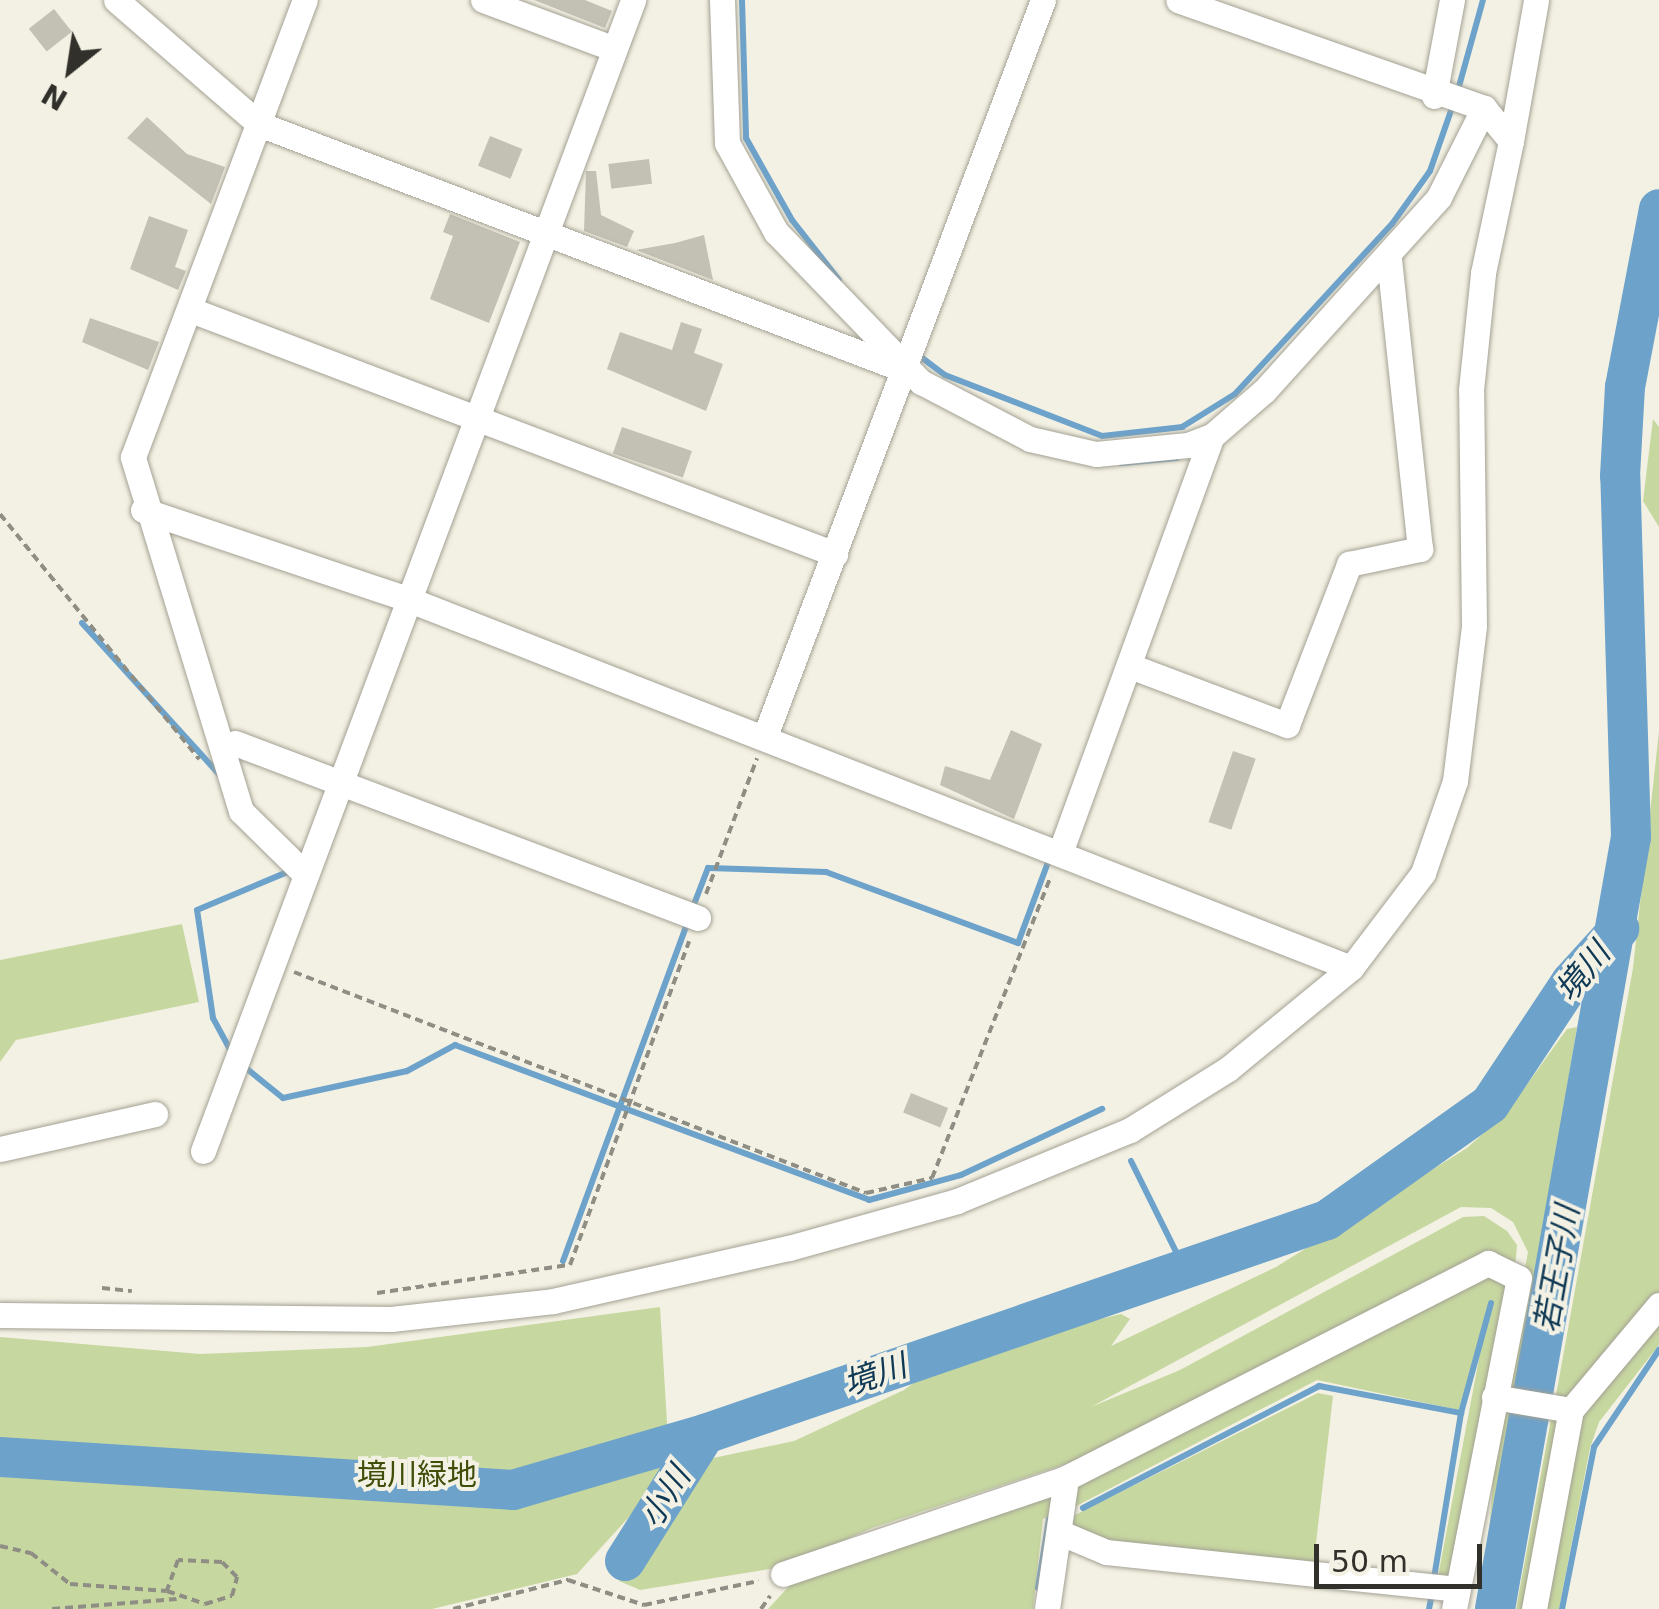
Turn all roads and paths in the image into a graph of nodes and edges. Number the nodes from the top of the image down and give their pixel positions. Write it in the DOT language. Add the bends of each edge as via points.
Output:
graph roads {
  1 [pos="116,0"];
  2 [pos="304,0"];
  3 [pos="483,0"];
  4 [pos="633,0"];
  5 [pos="722,0"];
  6 [pos="1043,0"];
  7 [pos="1178,0"];
  8 [pos="1452,0"];
  9 [pos="1536,0"];
  10 [pos="612,48"];
  11 [pos="1434,96"];
  12 [pos="1484,108"];
  13 [pos="259,124"];
  14 [pos="1511,140"];
  15 [pos="545,235"];
  16 [pos="1390,259"];
  17 [pos="191,310"];
  18 [pos="903,370"];
  19 [pos="472,422"];
  20 [pos="1212,436"];
  21 [pos="144,510"];
  22 [pos="0,514"];
  23 [pos="835,554"];
  24 [pos="410,600"];
  25 [pos="1130,666"];
  26 [pos="765,736"];
  27 [pos="235,743"];
  28 [pos="204,766"];
  29 [pos="339,781"];
  30 [pos="1060,853"];
  31 [pos="304,873"];
  32 [pos="698,918"];
  33 [pos="272,964"];
  34 [pos="1351,968"];
  35 [pos="630,1099"];
  36 [pos="155,1114"];
  37 [pos="0,1149"];
  38 [pos="203,1151"];
  39 [pos="102,1288"];
  40 [pos="150,1292"];
  41 [pos="356,1294"];
  42 [pos="1659,1305"];
  43 [pos="0,1314"];
  44 [pos="1494,1397"];
  45 [pos="1565,1409"];
  46 [pos="1066,1478"];
  47 [pos="1061,1533"];
  48 [pos="0,1546"];
  49 [pos="783,1574"];
  50 [pos="167,1591"];
  51 [pos="1455,1599"];
  52 [pos="176,1600"];
  53 [pos="52,1609"];
  54 [pos="454,1609"];
  55 [pos="1047,1609"];
  56 [pos="1534,1609"];
  1 -- 13 [label="street"];
  2 -- 13 [label="street"];
  3 -- 10 [label="street"];
  4 -- 10 [label="street"];
  5 -- 18 [label="street" via="728,143 738,172 776,232"];
  6 -- 18 [label="street"];
  7 -- 11 [label="street"];
  8 -- 11 [label="street"];
  9 -- 14 [label="street"];
  10 -- 15 [label="street"];
  11 -- 12 [label="street"];
  12 -- 14 [label="street"];
  12 -- 16 [label="street" via="1439,197"];
  13 -- 15 [label="street"];
  13 -- 17 [label="street"];
  14 -- 34 [label="street" via="1483,273 1471,390 1474,626 1455,780 1423,874"];
  15 -- 18 [label="street"];
  15 -- 19 [label="street"];
  16 -- 20 [label="street"];
  16 -- 25 [label="street" via="1420,549 1350,564 1286,724"];
  17 -- 19 [label="street"];
  17 -- 21 [label="street" via="133,457"];
  18 -- 20 [label="street" via="982,418 1065,448 1153,454"];
  18 -- 23 [label="street"];
  19 -- 23 [label="street"];
  19 -- 24 [label="street"];
  20 -- 25 [label="street"];
  21 -- 24 [label="street"];
  21 -- 31 [label="street" via="241,811"];
  22 -- 28 [label="path"];
  23 -- 26 [label="street"];
  24 -- 26 [label="street"];
  24 -- 29 [label="street"];
  25 -- 30 [label="street"];
  26 -- 30 [label="street"];
  26 -- 32 [label="path"];
  27 -- 29 [label="street"];
  29 -- 31 [label="street"];
  29 -- 32 [label="street"];
  30 -- 34 [label="street"];
  30 -- 35 [label="path" via="932,1178 866,1194"];
  31 -- 33 [label="street"];
  32 -- 35 [label="path"];
  33 -- 35 [label="path"];
  33 -- 38 [label="street"];
  34 -- 43 [label="street" via="1228,1068 1130,1130 957,1201 789,1248 553,1301 391,1319"];
  35 -- 41 [label="path" via="570,1264"];
  36 -- 37 [label="street"];
  39 -- 40 [label="path"];
  42 -- 45 [label="street"];
  44 -- 45 [label="street"];
  44 -- 46 [label="street" via="1519,1278 1488,1263"];
  44 -- 51 [label="street"];
  45 -- 56 [label="street"];
  46 -- 47 [label="street"];
  46 -- 49 [label="street"];
  47 -- 51 [label="street" via="1106,1552"];
  47 -- 55 [label="street"];
  48 -- 50 [label="path" via="31,1553 70,1584"];
  49 -- 54 [label="path" via="644,1605 568,1580"];
  50 -- 52 [label="path"];
  50 -- 52 [label="path" via="178,1560 222,1562 237,1577 232,1596 219,1602"];
  52 -- 53 [label="path"];
}
